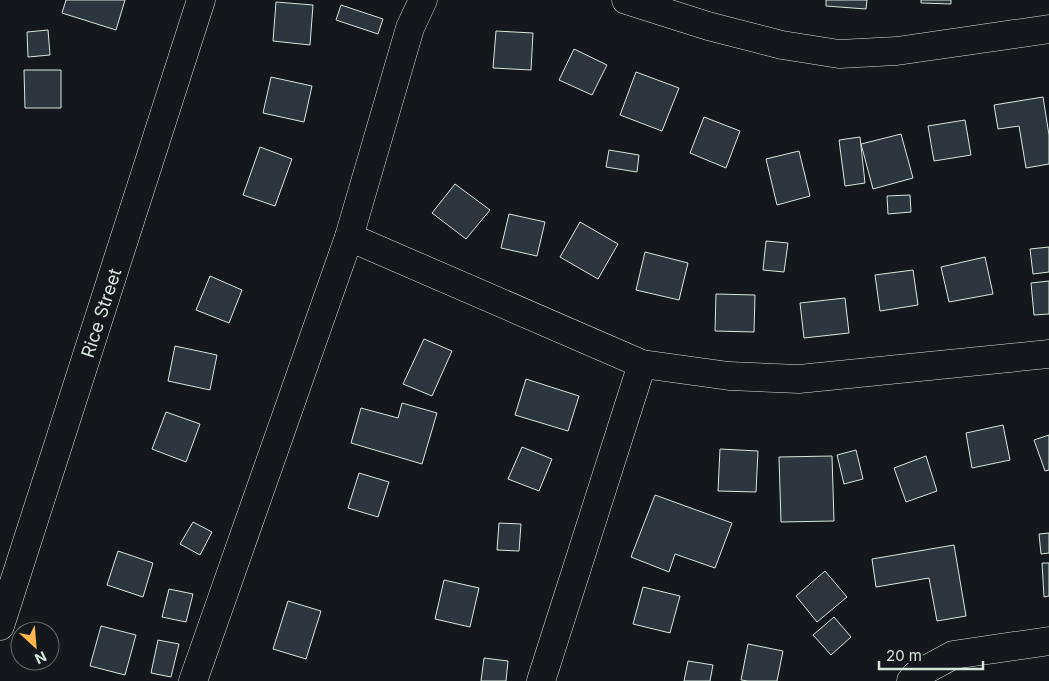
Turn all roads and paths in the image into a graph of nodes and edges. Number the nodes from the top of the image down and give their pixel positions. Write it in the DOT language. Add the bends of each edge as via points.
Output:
graph roads {
  1 [pos="201,0"];
  2 [pos="423,0"];
  3 [pos="626,0"];
  4 [pos="1049,29"];
  5 [pos="349,238"];
  6 [pos="1049,354"];
  7 [pos="642,364"];
  8 [pos="0,626"];
  9 [pos="1049,641"];
  10 [pos="193,681"];
  11 [pos="541,681"];
  12 [pos="911,681"];
  1 -- 8 [label="street, Rice Street"];
  2 -- 5 [label="street" via="410,28"];
  3 -- 4 [label="street" via="726,31 782,45 840,54 897,50"];
  5 -- 7 [label="street"];
  5 -- 10 [label="street"];
  6 -- 7 [label="street" via="798,379 729,376"];
  7 -- 11 [label="street"];
  9 -- 12 [label="street" via="953,655"];
}
